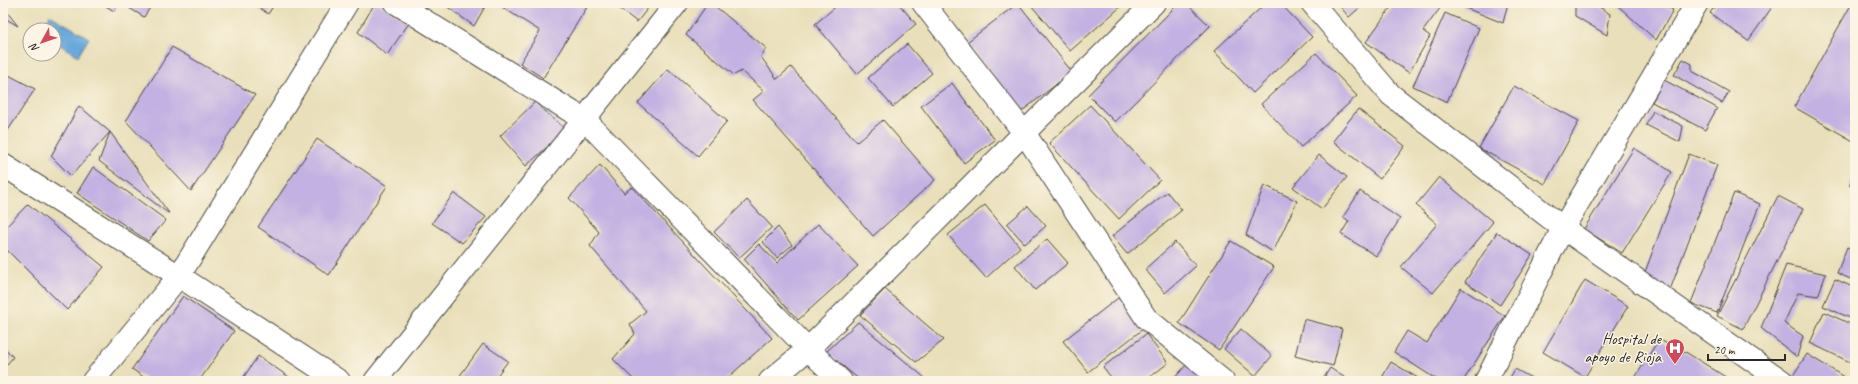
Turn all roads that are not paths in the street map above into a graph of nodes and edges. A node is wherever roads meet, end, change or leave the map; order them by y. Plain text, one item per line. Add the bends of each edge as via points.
1 (347, 3) edge
2 (396, 3) edge
3 (677, 3) edge
4 (924, 3) edge
5 (1154, 3) edge
6 (1312, 3) edge
7 (1697, 3) edge
8 (585, 120) junction
9 (1025, 134) junction
10 (3, 165) edge
11 (1563, 228) junction
12 (178, 276) junction
13 (808, 349) junction
14 (93, 381) edge
15 (339, 381) edge
16 (375, 381) edge
17 (770, 381) edge
18 (841, 381) edge
19 (1224, 381) edge
20 (1486, 381) edge
21 (1782, 381) edge

1 - 12 street
2 - 8 street
3 - 8 street
4 - 9 street
5 - 9 street
6 - 11 street via 1391,95
7 - 11 street
8 - 13 street
8 - 16 street
9 - 13 street
9 - 19 street via 1146,318
10 - 12 street
11 - 20 street
11 - 21 street
12 - 14 street
12 - 15 street
13 - 17 street
13 - 18 street

